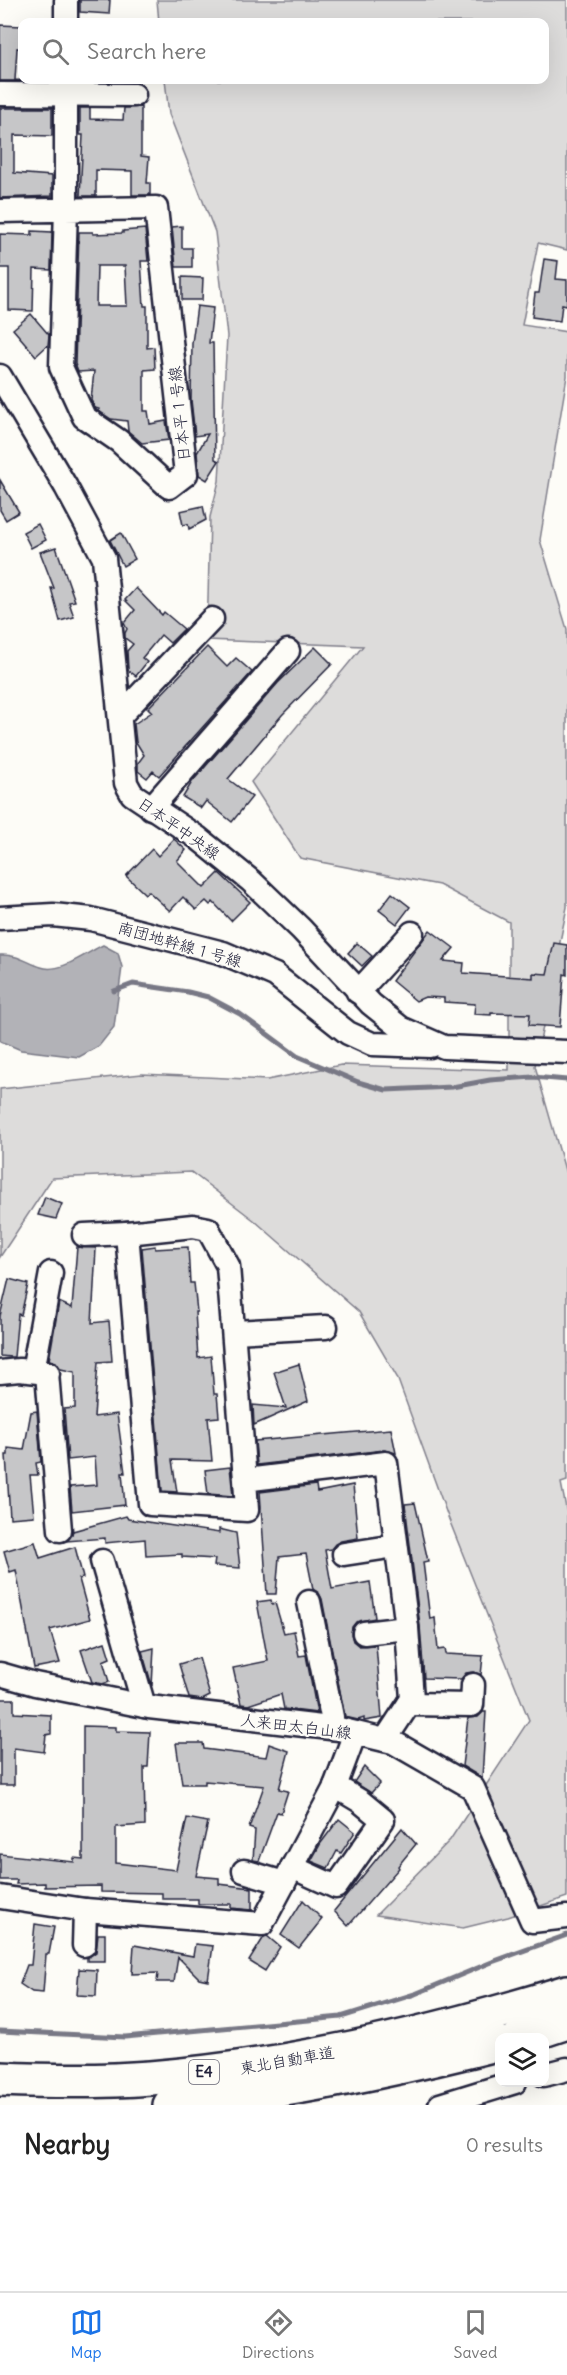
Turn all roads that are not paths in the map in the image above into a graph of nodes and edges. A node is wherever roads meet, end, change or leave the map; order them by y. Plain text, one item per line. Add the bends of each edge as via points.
1 (66, 0) edge
2 (66, 18) edge
3 (66, 87) edge
4 (0, 94) edge
5 (134, 95) dead end
6 (66, 209) junction
7 (0, 211) edge
8 (0, 376) edge
9 (212, 619) dead end
10 (288, 651) dead end
11 (120, 716) junction
12 (151, 807) junction
13 (0, 918) edge
14 (412, 933) dead end
15 (358, 992) junction
16 (444, 1047) junction
17 (567, 1052) edge
18 (127, 1233) junction
19 (84, 1234) dead end
20 (51, 1273) dead end
21 (326, 1327) dead end
22 (234, 1332) junction
23 (0, 1372) edge
24 (47, 1373) junction
25 (245, 1480) junction
26 (60, 1530) dead end
27 (396, 1546) junction
28 (344, 1554) dead end
29 (102, 1561) dead end
30 (309, 1602) dead end
31 (407, 1628) junction
32 (364, 1633) dead end
33 (0, 1674) edge
34 (473, 1685) dead end
35 (409, 1704) junction
36 (144, 1706) junction
37 (332, 1728) junction
38 (355, 1733) junction
39 (385, 1740) junction
40 (335, 1786) junction
41 (244, 1871) dead end
42 (288, 1875) junction
43 (0, 1897) edge
44 (85, 1910) junction
45 (567, 1917) edge
46 (84, 1945) dead end
47 (567, 1980) edge
48 (567, 1992) edge
49 (567, 2022) edge
50 (532, 2033) edge
51 (405, 2036) junction
52 (495, 2044) edge
53 (567, 2069) edge
54 (549, 2074) edge
55 (0, 2079) edge
56 (499, 2087) edge
57 (170, 2105) edge
58 (440, 2105) edge

1 - 2 street
3 - 4 street
3 - 5 street
3 - 6 street, 日本平１号線
6 - 6 street, 日本平１号線 via 61,367 84,417 119,441 169,487 186,474 156,208
6 - 7 street, 日本平１号線
8 - 11 street, 日本平中央線 via 104,558
9 - 11 street
10 - 12 street
11 - 12 street, 日本平中央線 via 126,783 132,794
12 - 15 street, 日本平中央線 via 198,838 250,881 301,929
13 - 16 street, 南団地幹線１号線 via 52,915 91,919 223,953 275,975 348,1033 372,1044
14 - 15 street
15 - 16 street, 日本平中央線 via 401,1028
16 - 17 street, 日本平中央線
18 - 19 street
18 - 22 street via 193,1226 208,1229 228,1266
18 - 25 street via 150,1504 247,1510
20 - 24 street
21 - 22 street
22 - 25 street
23 - 24 street
24 - 26 street
25 - 27 street via 386,1463
27 - 28 street
27 - 31 street
29 - 36 street
30 - 37 street
31 - 32 street
31 - 35 street via 412,1700
33 - 36 street, 人来田太白山線
34 - 35 street via 471,1705
35 - 39 street
36 - 37 street, 人来田太白山線
37 - 38 street, 人来田太白山線
38 - 39 street, 人来田太白山線
38 - 40 street
39 - 45 street, 人来田太白山線 via 473,1788 532,1921
40 - 42 street
40 - 42 street via 383,1821 336,1887
41 - 42 street
42 - 44 street via 262,1924
43 - 44 street
44 - 46 street
47 - 51 highway
48 - 51 highway, 東北自動車道 / E4
49 - 50 highway
51 - 55 highway, 東北自動車道 / E4 via 319,2056 148,2078
52 - 57 highway, 東北自動車道 / E4 via 326,2084
53 - 54 street
56 - 58 street

